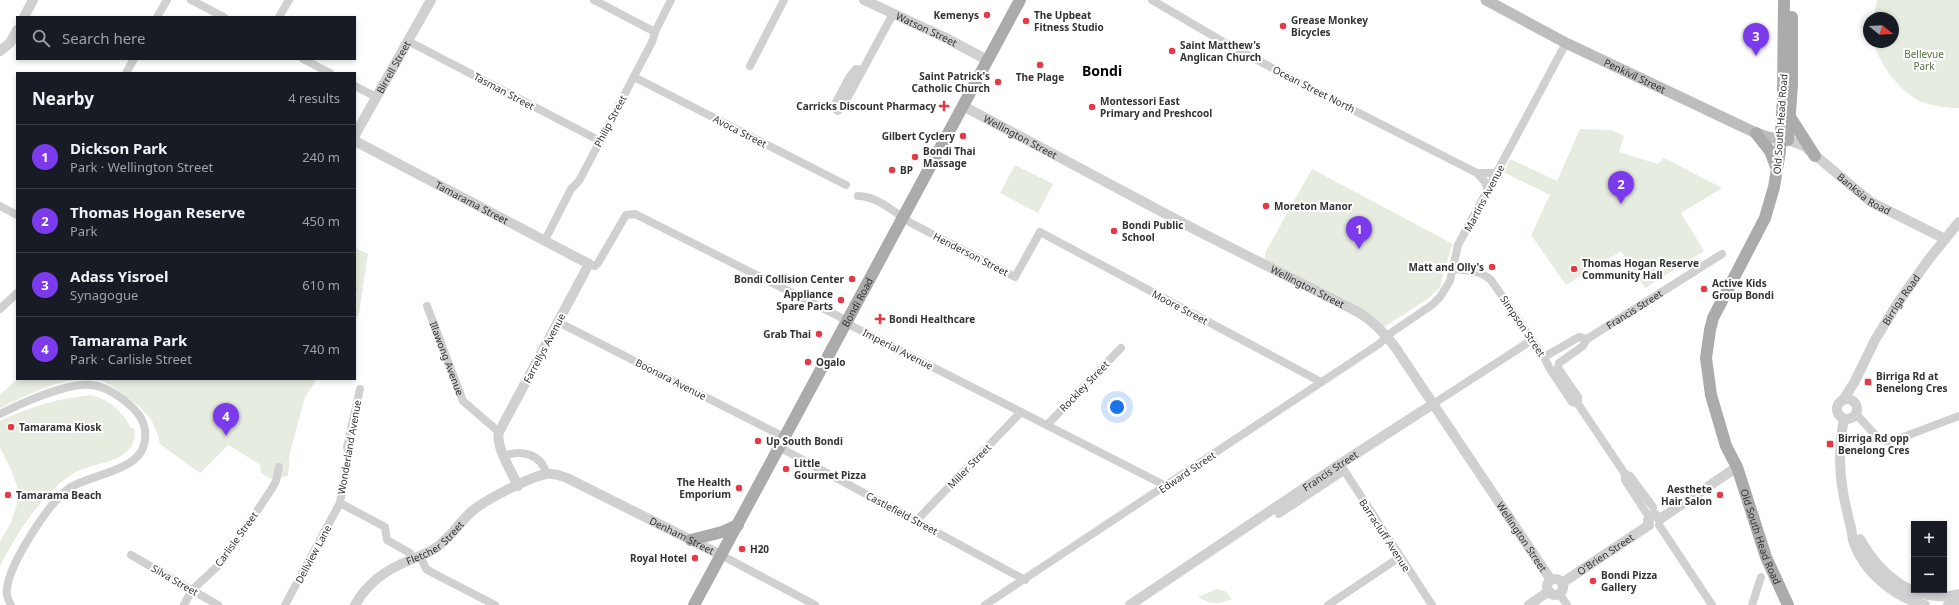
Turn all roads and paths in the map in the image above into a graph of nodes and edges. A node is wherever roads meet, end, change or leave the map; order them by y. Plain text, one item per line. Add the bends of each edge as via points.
1 (32, 0) edge
2 (167, 0) edge
3 (191, 0) edge
4 (289, 0) edge
5 (431, 0) edge
6 (594, 0) edge
7 (672, 0) edge
8 (784, 0) edge
9 (864, 0) edge
10 (1020, 0) edge
11 (1152, 0) edge
12 (1486, 0) edge
13 (1784, 0) edge
14 (1792, 0) edge
15 (893, 14) junction
16 (24, 16) edge
17 (158, 16) edge
18 (222, 16) edge
19 (280, 16) edge
20 (16, 32) edge
21 (655, 32) junction
22 (408, 41) junction
23 (1566, 43) junction
24 (0, 51) edge
25 (133, 60) edge
26 (305, 60) edge
27 (988, 60) junction
28 (750, 66) dead end
29 (861, 70) junction
30 (127, 72) edge
31 (328, 72) edge
32 (634, 77) junction
33 (356, 87) edge
34 (376, 97) junction
35 (963, 106) junction
36 (1790, 117) junction
37 (356, 133) edge
38 (1756, 133) junction
39 (1784, 140) junction
40 (600, 141) junction
41 (356, 142) edge
42 (1815, 156) junction
43 (1777, 170) junction
44 (1478, 173) junction
45 (1497, 173) junction
46 (846, 185) dead end
47 (1488, 190) junction
48 (858, 196) dead end
49 (0, 206) edge
50 (16, 214) edge
51 (903, 217) junction
52 (1959, 222) edge
53 (1040, 232) joint
54 (1945, 239) junction
55 (545, 240) junction
56 (1722, 254) dead end
57 (589, 264) junction
58 (1452, 269) junction
59 (16, 295) edge
60 (427, 306) dead end
61 (0, 309) edge
62 (846, 321) junction
63 (558, 322) junction
64 (1387, 336) junction
65 (1587, 339) junction
66 (1532, 340) junction
67 (1121, 348) dead end
68 (1544, 357) junction
69 (1558, 365) joint
70 (1321, 382) junction
71 (1854, 383) junction
72 (360, 389) dead end
73 (1843, 400) junction
74 (1854, 402) junction
75 (1434, 404) junction
76 (1578, 404) junction
77 (1021, 412) junction
78 (0, 414) edge
79 (1856, 414) junction
80 (1959, 416) edge
81 (1844, 419) junction
82 (1047, 425) junction
83 (499, 432) junction
84 (781, 442) junction
85 (504, 456) junction
86 (279, 467) dead end
87 (1342, 467) junction
88 (1737, 467) junction
89 (546, 474) junction
90 (1625, 474) junction
91 (518, 486) junction
92 (1166, 486) junction
93 (340, 503) junction
94 (1653, 507) dead end
95 (1279, 514) dead end
96 (917, 520) junction
97 (1654, 522) junction
98 (738, 525) junction
99 (1852, 529) junction
100 (691, 540) junction
101 (131, 555) dead end
102 (721, 555) junction
103 (417, 557) junction
104 (1400, 557) junction
105 (1761, 577) dead end
106 (1025, 580) junction
107 (1551, 580) junction
108 (1561, 588) junction
109 (192, 590) junction
110 (1549, 591) junction
111 (1959, 594) edge
112 (1959, 602) edge
113 (11, 605) edge
114 (184, 605) edge
115 (218, 605) edge
116 (286, 605) edge
117 (355, 605) edge
118 (495, 605) edge
119 (694, 605) edge
120 (815, 605) edge
121 (985, 605) edge
122 (1130, 605) edge
123 (1328, 605) edge
124 (1432, 605) edge
125 (1529, 605) edge
126 (1567, 605) edge
127 (1712, 605) edge
128 (1752, 605) edge
129 (1788, 605) edge
130 (1925, 605) edge
131 (1948, 605) edge

1 - 16 street
2 - 17 street
3 - 18 street
4 - 19 street
5 - 22 street, Birrell Street
6 - 21 street
7 - 21 street, Philip Street
8 - 28 street
9 - 15 street, Watson Street
10 - 27 main road, Bondi Road
11 - 44 street, Ocean Street North via 1302,84
12 - 23 main road, Penkivil Street
13 - 39 main road, Old South Head Road
14 - 36 main road, Old South Head Road
15 - 27 street, Watson Street
15 - 29 street
20 - 24 street via 10,43
21 - 32 street, Philip Street
22 - 34 street, Birrell Street
22 - 40 street, Tasman Street
23 - 38 main road, Penkivil Street
23 - 45 street, Martins Avenue
25 - 30 street
26 - 31 street
27 - 35 main road, Bondi Road
29 - 29 street via 843,106 836,110 834,106 850,76 856,69
32 - 40 street, Philip Street
32 - 46 street, Avoca Street
33 - 34 street
34 - 37 street, Birrell Street
35 - 51 main road, Bondi Road
35 - 64 street, Wellington Street via 1192,228 1358,312
36 - 39 main road, Old South Head Road
36 - 42 main road
38 - 39 main road, Penkivil Street
38 - 43 main road via 1770,152
39 - 42 street, Banksia Road via 1801,144
39 - 43 main road, Old South Head Road
39 - 88 main road, Old South Head Road via 1782,184 1776,211 1729,302 1716,335 1715,376 1734,444
40 - 55 street, Philip Street via 579,181 571,189
41 - 55 street, Tamarama Street
42 - 54 street, Banksia Road via 1871,202
43 - 88 main road, Old South Head Road via 1769,208 1718,307 1706,349 1706,368 1711,395 1726,446
44 - 45 street, Ocean Street North
44 - 47 street
45 - 47 street, Martins Avenue
47 - 58 street, Martins Avenue via 1458,245
48 - 51 street via 870,198
49 - 50 street
51 - 53 street, Henderson Street via 1015,277
51 - 62 main road, Bondi Road
52 - 54 street, Birriga Road
53 - 70 street, Moore Street
54 - 71 street, Birriga Road via 1897,304 1875,340
55 - 57 street, Tamarama Street
56 - 65 street, Francis Street
57 - 62 street, Imperial Avenue via 594,266 598,263 624,217 632,213
57 - 63 street, Farrellys Avenue
58 - 64 street, Martins Avenue via 1448,285 1437,301
58 - 66 street, Simpson Street via 1476,271 1491,280
59 - 61 street
60 - 83 street, Illawong Avenue via 463,401
62 - 77 street, Imperial Avenue
62 - 84 main road, Bondi Road
63 - 83 street, Farrellys Avenue
63 - 84 street, Boonara Avenue
64 - 70 street, Edward Street
64 - 75 street, Wellington Street
65 - 68 street, Francis Street via 1579,337
65 - 69 street, Francis Street via 1583,346
66 - 68 street, Simpson Street
66 - 75 street, Francis Street
67 - 82 street, Rockley Street
68 - 76 street, Simpson Street via 1572,402
69 - 76 street, Simpson Street via 1578,397
70 - 92 street, Edward Street
71 - 73 street, Birriga Road
71 - 74 street, Birriga Road
72 - 93 street, Wonderland Avenue via 347,448 349,457
73 - 74 street
73 - 81 street via 1839,403 1837,412
74 - 79 street via 1857,407
75 - 87 street, Francis Street via 1424,408
75 - 107 street, Wellington Street
76 - 90 street, Simpson Street
77 - 82 street, Imperial Avenue
77 - 96 street, Miller Street
78 - 113 street via 35,398 80,385 91,385 104,388 130,406 145,428 145,442 136,458 124,466 72,487 57,499 21,552 10,576 6,594
79 - 80 street via 1879,439 1890,442
79 - 81 street
81 - 99 street via 1840,456 1841,484 1846,514
82 - 92 street, Imperial Avenue
83 - 85 street via 498,440
84 - 96 street, Castlefield Street
84 - 98 main road, Bondi Road
85 - 89 street via 517,452 530,455 541,462
85 - 91 street
86 - 109 street, Carlisle Street via 271,490 237,542 220,564
87 - 95 street, Francis Street
87 - 104 street, Barracluff Avenue
87 - 122 street, Francis Street
88 - 97 street, O'Brien Street
88 - 129 main road, Old South Head Road via 1766,557
89 - 91 street
89 - 100 street, Denham Street via 567,478
90 - 94 street, Simpson Street via 1630,476
90 - 97 street, Simpson Street via 1625,480
91 - 103 street, Fletcher Street via 476,508 446,540
92 - 106 street, Edward Street
93 - 103 street, Wonderland Avenue via 385,527 387,540
93 - 116 street, Dellview Lane
96 - 106 street, Castlefield Street
97 - 108 street, O'Brien Street
97 - 127 street, Simpson Street
98 - 100 main road
98 - 102 main road, Bondi Road
99 - 111 street via 1868,554 1899,586 1923,596 1950,597
99 - 130 street via 1853,540 1864,560 1885,585 1899,596
100 - 102 street, Denham Street
101 - 109 street, Silva Street
102 - 119 main road, Bondi Road
102 - 120 street, Denham Street
103 - 117 street, Fletcher Street via 391,568 374,579 363,590
103 - 118 street via 426,569
104 - 123 street
104 - 124 street, Barracluff Avenue
105 - 128 street
106 - 121 street, Edward Street
107 - 108 street via 1559,580
107 - 110 street
108 - 110 street via 1554,594
108 - 126 street
109 - 114 street, Carlisle Street
109 - 115 street, Silva Street
110 - 125 street
112 - 131 street

